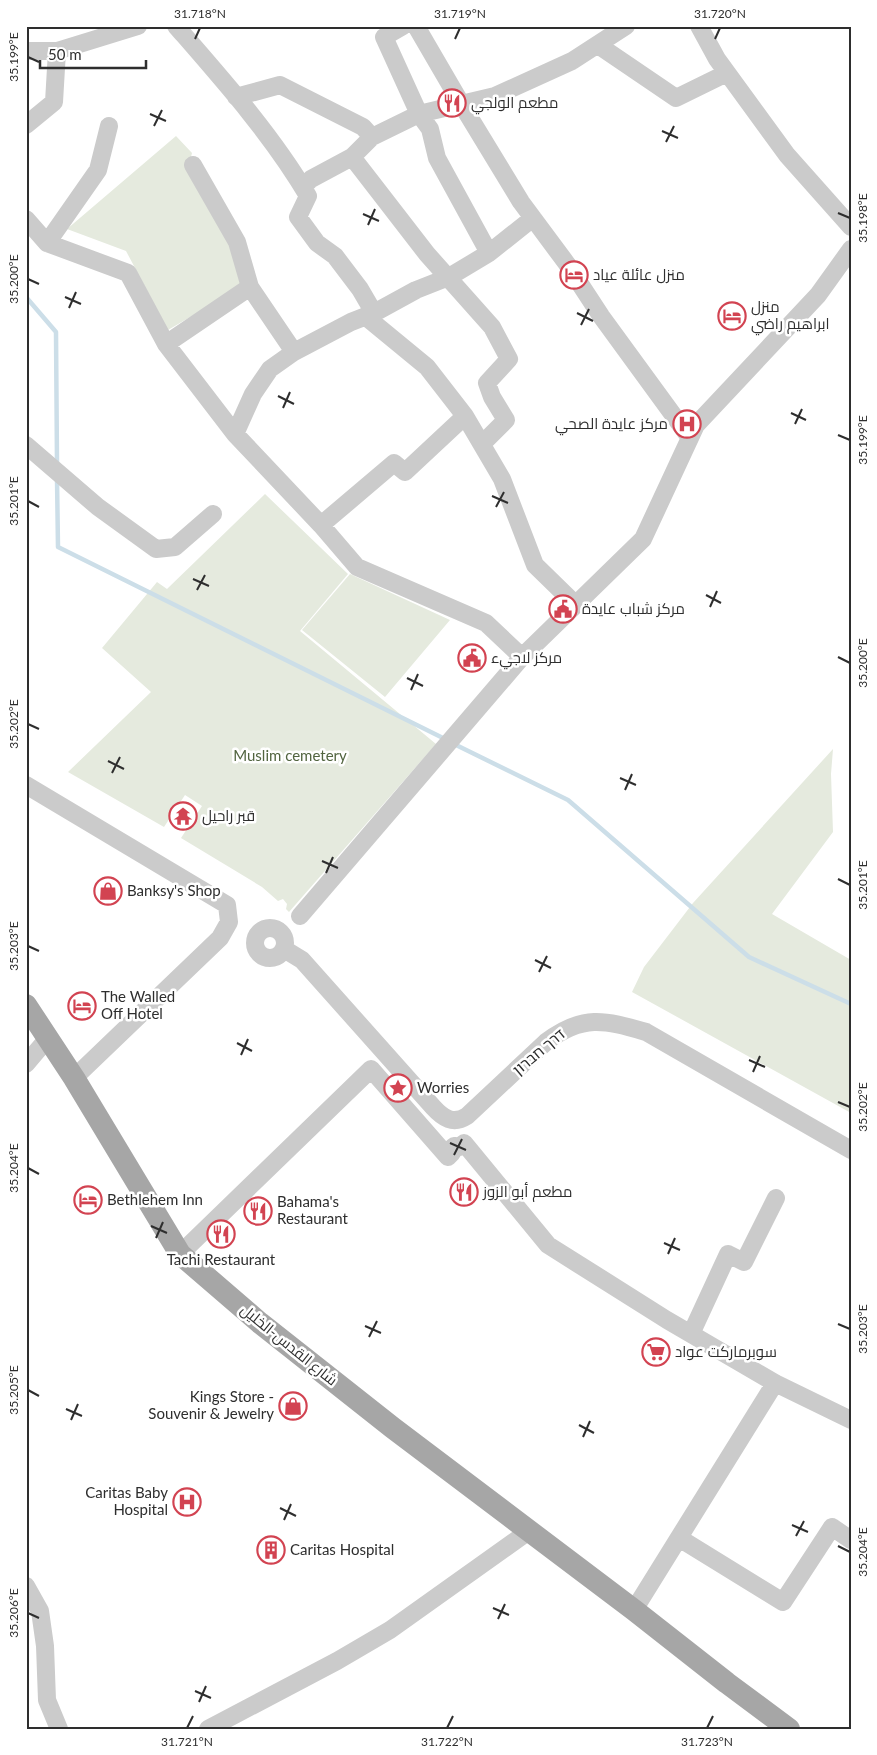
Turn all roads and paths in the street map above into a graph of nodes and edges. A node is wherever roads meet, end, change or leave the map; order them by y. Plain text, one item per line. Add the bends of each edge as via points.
1 (138, 26) edge
2 (176, 26) edge
3 (403, 26) edge
4 (416, 26) edge
5 (626, 26) edge
6 (699, 26) edge
7 (115, 30) edge
8 (381, 31) edge
9 (598, 44) junction
10 (26, 51) edge
11 (57, 51) junction
12 (727, 73) junction
13 (236, 97) junction
14 (462, 105) junction
15 (419, 114) junction
16 (26, 125) edge
17 (109, 126) dead end
18 (372, 137) junction
19 (352, 157) junction
20 (193, 165) dead end
21 (302, 186) junction
22 (533, 218) junction
23 (26, 219) edge
24 (851, 227) edge
25 (47, 243) junction
26 (851, 249) edge
27 (489, 254) junction
28 (448, 277) junction
29 (250, 287) junction
30 (370, 315) junction
31 (166, 344) junction
32 (294, 352) junction
33 (465, 416) junction
34 (235, 434) junction
35 (690, 438) junction
36 (482, 444) junction
37 (26, 445) edge
38 (213, 514) dead end
39 (321, 525) junction
40 (576, 605) junction
41 (522, 657) junction
42 (26, 785) edge
43 (300, 916) dead end
44 (284, 949) dead end
45 (26, 1005) edge
46 (48, 1038) junction
47 (26, 1064) edge
48 (74, 1078) junction
49 (851, 1150) edge
50 (776, 1198) dead end
51 (180, 1254) junction
52 (691, 1334) junction
53 (775, 1383) junction
54 (851, 1420) edge
55 (529, 1531) junction
56 (679, 1538) junction
57 (851, 1540) edge
58 (26, 1586) edge
59 (634, 1610) junction
60 (59, 1729) edge
61 (208, 1729) edge
62 (789, 1729) edge

1 - 7 street
2 - 13 street
3 - 8 street
4 - 14 street
5 - 9 street
6 - 12 street
7 - 11 street
8 - 15 street
9 - 12 street via 676,98
9 - 14 street via 572,62 495,96
10 - 11 street
11 - 16 street via 54,102
12 - 24 street via 787,155
13 - 18 street via 280,85 362,126
13 - 21 street via 274,144
14 - 15 street
14 - 22 street
15 - 18 street
15 - 27 street via 430,129 437,158
17 - 25 street via 98,170
18 - 19 street
19 - 21 street
19 - 28 street via 426,254
20 - 29 street via 238,242
21 - 30 street via 308,196 298,217 317,243 335,256 360,289
22 - 27 street
22 - 35 street
23 - 25 street
25 - 31 street via 128,273
26 - 35 street via 818,295 696,425
27 - 28 street
28 - 30 street
28 - 36 street via 492,326 509,359 487,383 506,420
29 - 31 street
29 - 32 street
30 - 32 street
30 - 33 street via 427,367
31 - 34 street
32 - 34 street via 270,369 253,394
33 - 36 street
33 - 39 street via 405,472 394,463
34 - 39 street
35 - 40 street via 643,539
36 - 40 street via 502,479 535,565
37 - 38 street via 98,507 156,549 175,547
39 - 41 street via 357,566 486,623
40 - 41 street
41 - 43 street
42 - 48 street via 228,905 229,922 220,938
44 - 49 street, דרך חברון via 302,960 433,1107 450,1120 461,1120 467,1116 558,1033 572,1025 597,1022 646,1032
45 - 46 main road, شارع القدس-الخليل
46 - 47 street
46 - 48 main road, شارع القدس-الخليل
48 - 51 main road, شارع القدس-الخليل
50 - 52 street via 744,1262 728,1254
51 - 52 street via 371,1069 448,1156 454,1146 460,1147 464,1143 548,1245
51 - 55 main road, شارع القدس-الخليل via 393,1428
52 - 53 street
53 - 54 street
53 - 56 street
55 - 59 main road, شارع القدس-الخليل
55 - 61 street via 390,1630
56 - 57 street via 783,1602 832,1527
56 - 59 street
58 - 60 street via 40,1611 47,1700
59 - 62 main road, شارع القدس-الخليل

